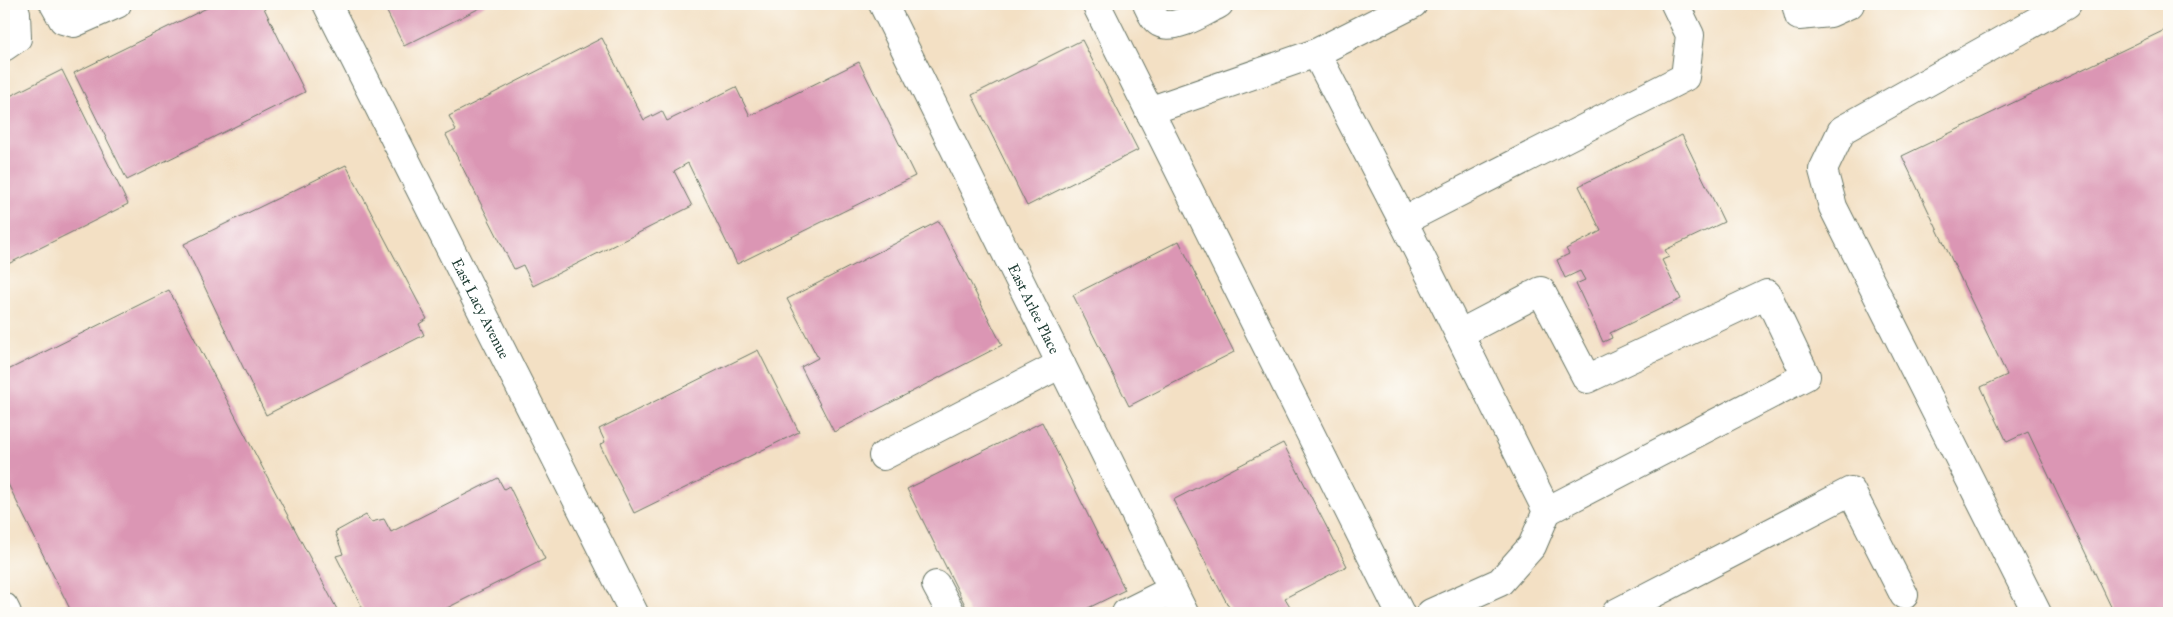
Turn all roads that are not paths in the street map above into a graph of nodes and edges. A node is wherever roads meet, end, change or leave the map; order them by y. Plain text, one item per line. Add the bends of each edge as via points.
1 (12, 4) edge
2 (54, 4) edge
3 (117, 4) edge
4 (327, 4) edge
5 (883, 4) edge
6 (1096, 4) edge
7 (1147, 4) edge
8 (1219, 4) edge
9 (1413, 4) edge
10 (1675, 4) edge
11 (1796, 4) edge
12 (1850, 4) edge
13 (2067, 4) edge
14 (4, 47) edge
15 (1316, 53) junction
16 (1149, 111) junction
17 (1402, 221) junction
18 (1459, 334) junction
19 (1061, 364) junction
20 (883, 456) dead end
21 (1547, 511) junction
22 (936, 585) dead end
23 (1904, 595) dead end
24 (1178, 601) edge
25 (4, 607) edge
26 (7, 613) edge
27 (634, 613) edge
28 (951, 613) edge
29 (1126, 613) edge
30 (1400, 613) edge
31 (1431, 613) edge
32 (1616, 613) edge
33 (2037, 613) edge

1 - 14 street via 16,13 17,38
2 - 3 street via 63,20 74,23
4 - 27 street, East Lacy Avenue
5 - 19 street, East Arlee Place
6 - 16 street
7 - 8 street via 1161,23 1174,26
9 - 15 street
10 - 17 street via 1690,35 1685,77
11 - 12 street via 1799,16 1830,12
13 - 33 street via 1842,130 1823,170 1833,207
15 - 16 street
15 - 17 street
16 - 30 street
17 - 18 street
18 - 21 street
18 - 21 street via 1542,291 1587,379 1767,294 1806,376
19 - 20 street
19 - 24 street, East Arlee Place
21 - 31 street via 1532,546 1500,582
22 - 28 street
23 - 32 street via 1851,491
24 - 29 street
25 - 26 street

